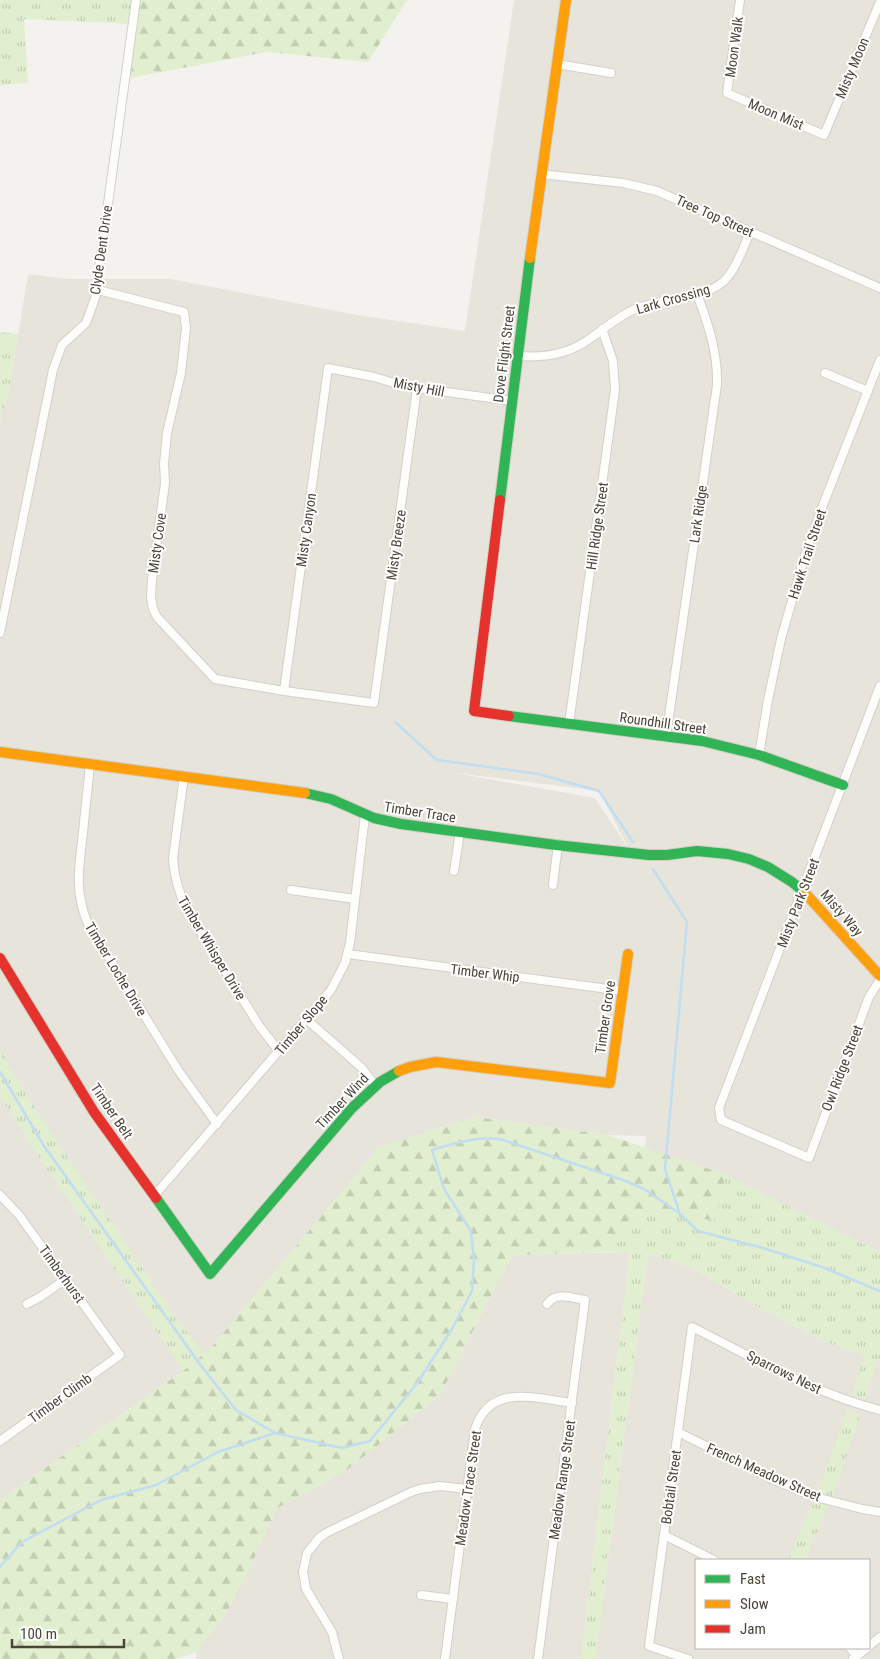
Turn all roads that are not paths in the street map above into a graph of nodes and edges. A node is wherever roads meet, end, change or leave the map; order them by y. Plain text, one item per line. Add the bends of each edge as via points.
1 (136, 0) edge
2 (566, 0) edge
3 (740, 0) edge
4 (873, 0) edge
5 (880, 2) edge
6 (557, 64) junction
7 (611, 73) dead end
8 (727, 93) joint
9 (824, 135) joint
10 (541, 174) junction
11 (750, 232) junction
12 (880, 288) edge
13 (98, 290) junction
14 (697, 294) junction
15 (602, 329) junction
16 (518, 356) junction
17 (880, 360) edge
18 (328, 368) joint
19 (824, 373) dead end
20 (417, 388) junction
21 (868, 390) junction
22 (512, 401) junction
23 (0, 633) edge
24 (880, 686) edge
25 (284, 691) junction
26 (374, 703) joint
27 (474, 711) joint
28 (569, 724) junction
29 (666, 737) junction
30 (0, 752) edge
31 (759, 755) junction
32 (90, 764) junction
33 (184, 776) junction
34 (843, 785) junction
35 (366, 815) junction
36 (460, 832) junction
37 (558, 844) junction
38 (454, 871) dead end
39 (553, 885) dead end
40 (803, 889) junction
41 (290, 890) dead end
42 (355, 899) junction
43 (348, 954) junction
44 (628, 954) dead end
45 (0, 958) edge
46 (880, 976) edge
47 (880, 980) edge
48 (623, 991) junction
49 (306, 1019) junction
50 (279, 1051) junction
51 (610, 1083) joint
52 (374, 1085) junction
53 (217, 1124) junction
54 (809, 1158) joint
55 (0, 1195) edge
56 (154, 1196) junction
57 (210, 1274) joint
58 (66, 1279) junction
59 (27, 1304) dead end
60 (547, 1304) dead end
61 (692, 1327) joint
62 (120, 1355) joint
63 (572, 1403) junction
64 (880, 1410) edge
65 (678, 1432) junction
66 (0, 1441) edge
67 (466, 1489) junction
68 (880, 1512) edge
69 (664, 1536) junction
70 (712, 1559) edge
71 (421, 1595) dead end
72 (453, 1599) junction
73 (880, 1637) edge
74 (870, 1645) edge
75 (866, 1649) edge
76 (855, 1658) edge
77 (339, 1659) edge
78 (444, 1659) edge
79 (538, 1659) edge
80 (688, 1659) edge

1 - 13 street, Clyde Dent Drive
2 - 6 street, Dove Flight Street
3 - 8 street, Moon Walk
4 - 5 street
5 - 9 street, Misty Moon
6 - 7 street
6 - 10 street, Dove Flight Street
8 - 9 street, Moon Mist
10 - 11 street, Tree Top Street via 623,183 657,191
10 - 16 street, Dove Flight Street
11 - 12 street, Tree Top Street
11 - 14 street, Lark Crossing via 736,264 724,281
13 - 23 street, Clyde Dent Drive via 86,323 62,345 53,370
13 - 25 street, Misty Cove via 184,312 186,328 181,373 167,433 165,483 152,580 151,597 157,618 215,679
14 - 15 street, Lark Crossing via 636,309
14 - 29 street, Lark Ridge via 714,345 717,385
15 - 16 street, Lark Crossing via 584,343 564,352 542,357
15 - 28 street, Hill Ridge Street via 613,361 615,390
16 - 22 street, Dove Flight Street
17 - 21 street, Hawk Trail Street
18 - 20 street, Misty Hill
18 - 25 street, Misty Canyon
19 - 21 street
20 - 22 street, Misty Hill
20 - 26 street, Misty Breeze
21 - 31 street, Hawk Trail Street via 805,555 781,639
22 - 27 street, Dove Flight Street
24 - 34 street, Misty Park Street
25 - 26 street, Misty Cove
27 - 28 street, Roundhill Street
28 - 29 street, Roundhill Street
29 - 31 street, Roundhill Street via 702,741
30 - 32 street, Timber Trace
31 - 34 street, Roundhill Street
32 - 33 street, Timber Trace
32 - 53 street, Timber Loche Drive via 78,874 84,914 178,1070
33 - 35 street, Timber Trace via 317,795
33 - 50 street, Timber Whisper Drive via 173,858 178,891 249,1010
34 - 40 street, Misty Park Street
35 - 36 street, Timber Trace via 401,824
35 - 42 street, Timber Slope
36 - 37 street, Timber Trace
36 - 38 street
37 - 39 street
37 - 40 street, Timber Trace via 652,855 717,852 747,859 777,872
40 - 46 street, Misty Way
40 - 54 street, Misty Park Street via 719,1108 721,1120
41 - 42 street
42 - 43 street, Timber Slope
43 - 48 street, Timber Whip
43 - 49 street, Timber Slope via 336,981
44 - 48 street, Timber Grove
45 - 56 street, Timber Belt via 94,1112
47 - 54 street, Owl Ridge Street via 869,997
48 - 51 street, Timber Grove
49 - 50 street, Timber Slope
49 - 52 street via 361,1067
50 - 53 street, Timber Slope
51 - 52 street, Timber Wind via 436,1062 404,1068
52 - 57 street, Timber Wind
53 - 56 street, Timber Slope
55 - 58 street, Timberhurst via 19,1215
56 - 57 street, Timber Belt
58 - 59 street
58 - 62 street, Timberhurst
60 - 63 street, Meadow Range Street via 557,1295 585,1300
61 - 64 street, Sparrows Nest via 840,1399
61 - 65 street, Bobtail Street
62 - 66 street, Timber Climb
63 - 67 street, Meadow Trace Street via 520,1396 494,1403 485,1411 475,1429
63 - 79 street, Meadow Range Street
65 - 68 street, French Meadow Street via 812,1496
65 - 69 street, Bobtail Street
67 - 72 street, Meadow Trace Street
67 - 77 street via 440,1486 411,1492 326,1533 312,1545 304,1562 304,1582 332,1632
69 - 70 street
69 - 80 street, Bobtail Street via 648,1646
71 - 72 street
72 - 78 street, Meadow Trace Street
73 - 74 street
75 - 76 street

